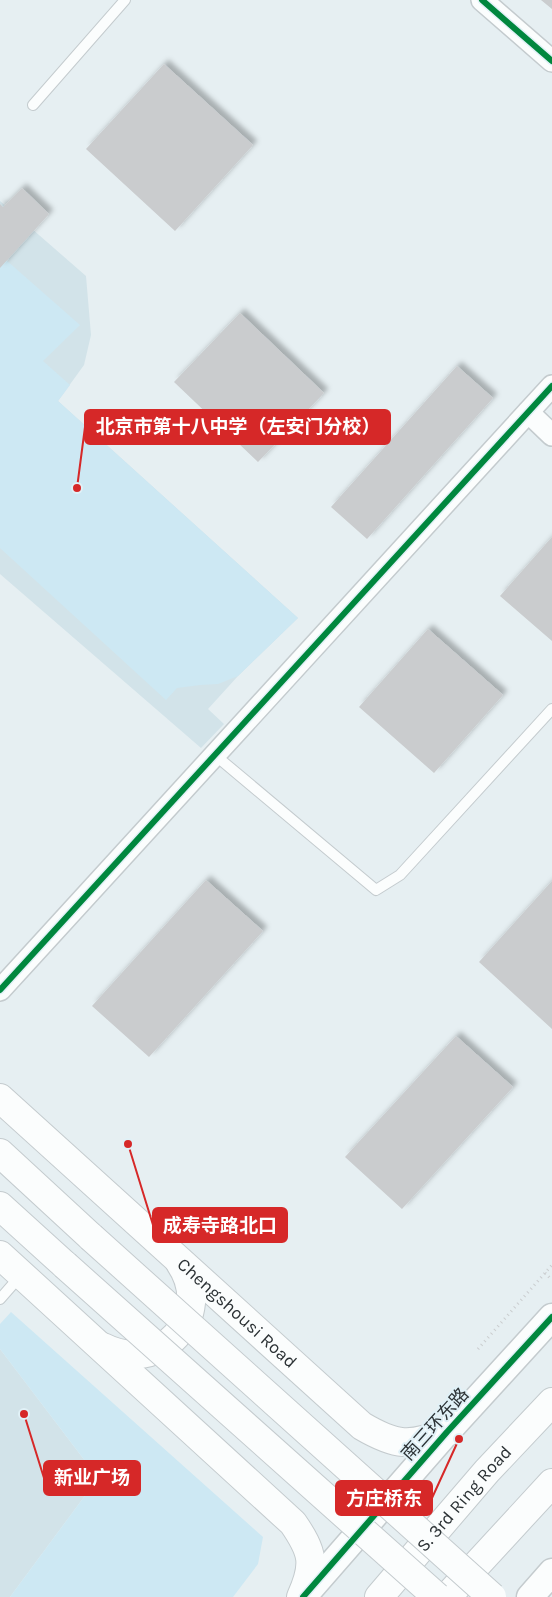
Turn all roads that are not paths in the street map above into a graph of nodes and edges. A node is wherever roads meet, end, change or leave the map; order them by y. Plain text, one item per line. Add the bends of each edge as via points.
1 (125, 0) edge
2 (482, 0) edge
3 (552, 61) edge
4 (33, 105) dead end
5 (552, 386) edge
6 (528, 412) junction
7 (552, 435) edge
8 (552, 709) edge
9 (215, 755) junction
10 (0, 990) edge
11 (0, 1098) edge
12 (0, 1154) edge
13 (0, 1206) edge
14 (0, 1255) edge
15 (177, 1258) junction
16 (22, 1274) junction
17 (0, 1299) edge
18 (552, 1317) edge
19 (100, 1345) junction
20 (552, 1402) edge
21 (447, 1432) junction
22 (552, 1483) edge
23 (552, 1572) edge
24 (302, 1597) edge
25 (379, 1597) edge
26 (437, 1597) edge
27 (447, 1597) edge
28 (492, 1597) edge
29 (530, 1597) edge

1 - 4 lane
2 - 3 street
5 - 6 street
6 - 7 street
6 - 9 street
8 - 9 lane via 400,875 376,890
9 - 10 street
11 - 15 main road, Chengshousi Road
12 - 28 main road, bridge
13 - 26 main road, bridge
14 - 16 main road
15 - 19 main road via 190,1283 191,1297 187,1318 176,1336 154,1352 140,1355 112,1352
15 - 21 main road, Chengshousi Road via 362,1426 394,1442 427,1440
16 - 17 lane
16 - 19 main road
18 - 21 street, 南三环东路
19 - 24 main road via 293,1523 311,1556 311,1573
20 - 25 main road, S. 3rd Ring Road via 487,1471
21 - 24 street, 南三环东路
22 - 27 main road
23 - 29 street

